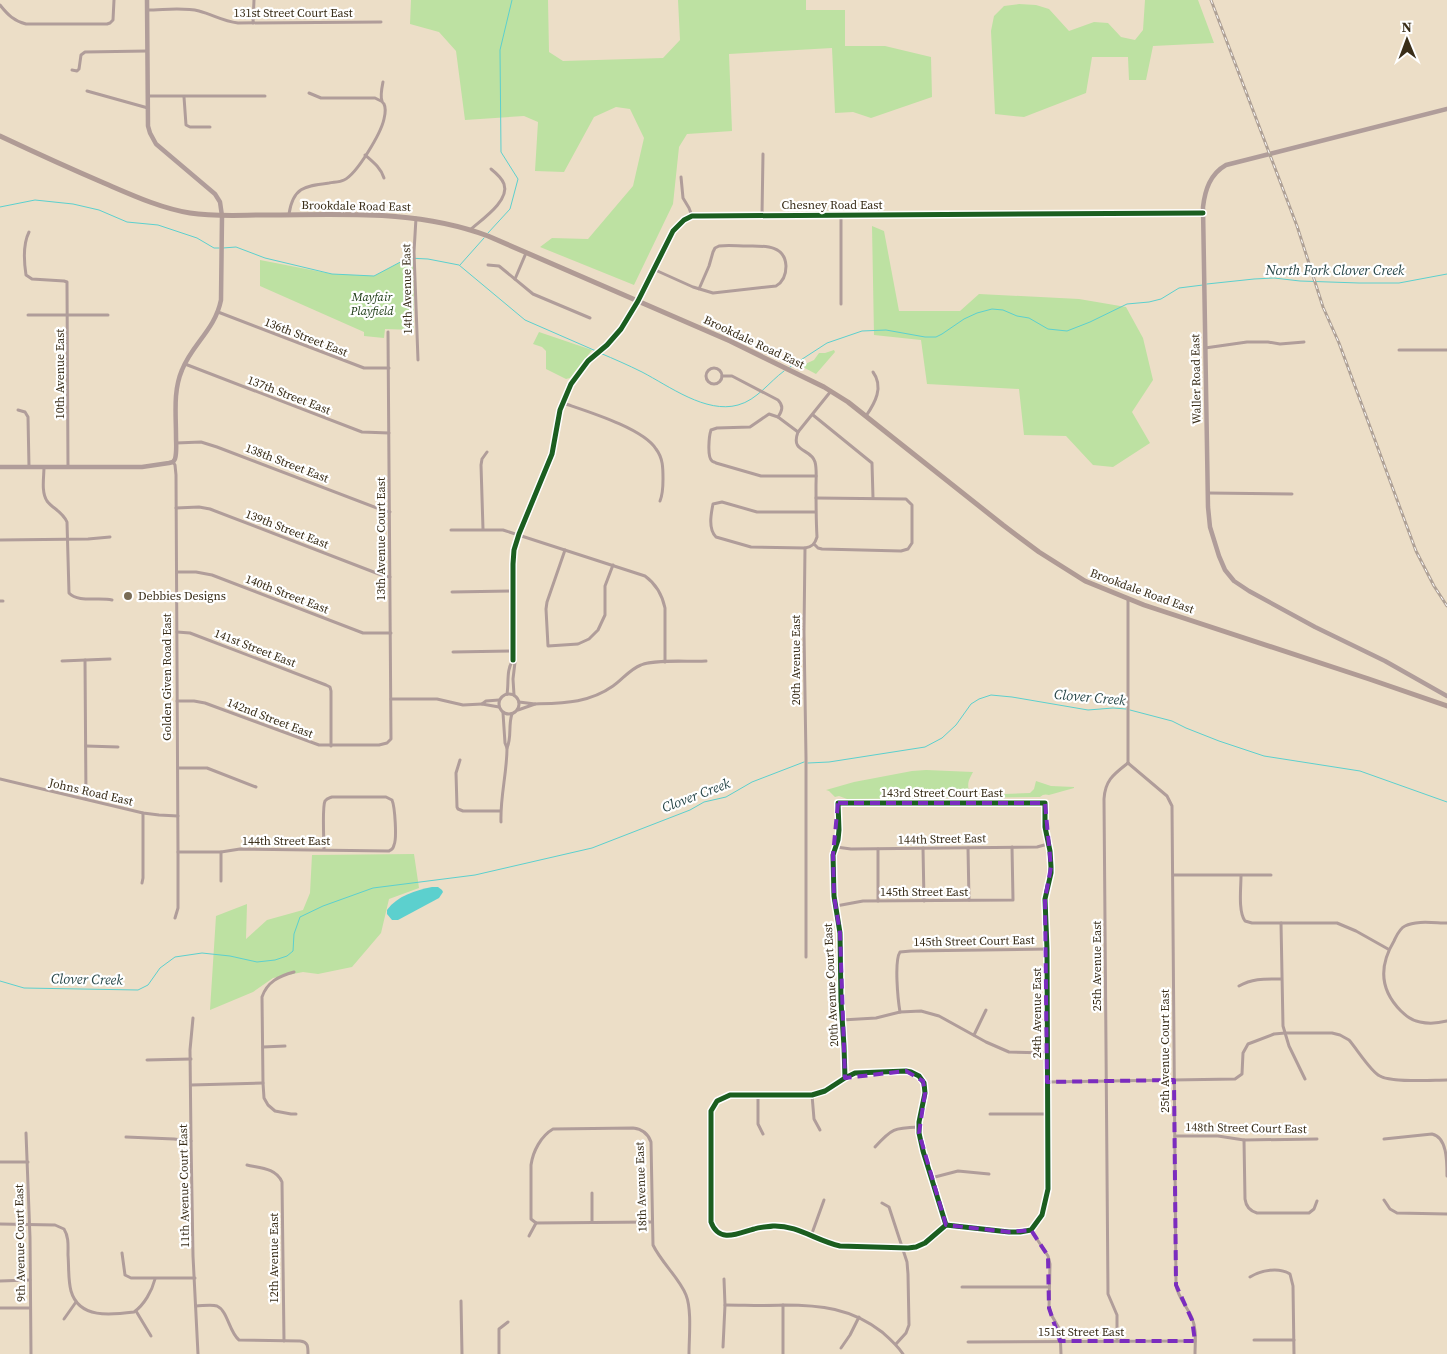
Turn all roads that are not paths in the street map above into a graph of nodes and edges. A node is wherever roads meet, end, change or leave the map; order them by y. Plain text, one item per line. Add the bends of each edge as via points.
1 (114, 0) edge
2 (147, 0) edge
3 (254, 0) edge
4 (0, 5) edge
5 (147, 10) junction
6 (253, 22) junction
7 (381, 22) dead end
8 (147, 51) junction
9 (72, 70) dead end
10 (382, 82) dead end
11 (87, 91) dead end
12 (309, 93) dead end
13 (148, 96) junction
14 (265, 96) dead end
15 (184, 97) junction
16 (381, 101) junction
17 (148, 108) junction
18 (1447, 109) edge
19 (210, 127) dead end
20 (0, 136) edge
21 (365, 154) junction
22 (763, 154) dead end
23 (491, 169) dead end
24 (681, 177) dead end
25 (384, 178) dead end
26 (1203, 213) junction
27 (289, 215) junction
28 (762, 215) junction
29 (841, 215) junction
30 (222, 216) junction
31 (692, 216) junction
32 (416, 218) junction
33 (470, 230) junction
34 (29, 232) dead end
35 (526, 253) junction
36 (488, 265) dead end
37 (653, 269) junction
38 (515, 279) junction
39 (700, 289) junction
40 (638, 300) junction
41 (841, 304) dead end
42 (218, 312) junction
43 (28, 315) dead end
44 (68, 315) junction
45 (108, 315) dead end
46 (590, 318) dead end
47 (388, 332) dead end
48 (1304, 342) dead end
49 (1205, 348) junction
50 (1399, 350) dead end
51 (1447, 350) edge
52 (418, 360) dead end
53 (185, 364) junction
54 (389, 368) junction
55 (873, 372) dead end
56 (722, 376) junction
57 (831, 391) junction
58 (563, 403) junction
59 (18, 410) dead end
60 (812, 415) junction
61 (865, 416) junction
62 (778, 417) junction
63 (798, 432) junction
64 (389, 433) junction
65 (176, 443) junction
66 (487, 452) dead end
67 (173, 462) junction
68 (0, 467) edge
69 (29, 467) junction
70 (44, 467) junction
71 (68, 467) junction
72 (816, 476) junction
73 (1207, 494) junction
74 (1292, 494) dead end
75 (816, 498) junction
76 (873, 498) junction
77 (660, 502) dead end
78 (176, 508) junction
79 (390, 512) junction
80 (816, 512) junction
81 (451, 530) dead end
82 (483, 530) junction
83 (518, 534) junction
84 (110, 537) dead end
85 (0, 540) edge
86 (68, 540) junction
87 (814, 544) junction
88 (805, 548) junction
89 (565, 550) junction
90 (613, 566) junction
91 (177, 572) junction
92 (390, 577) junction
93 (514, 591) junction
94 (452, 592) dead end
95 (1128, 599) junction
96 (112, 600) dead end
97 (177, 632) junction
98 (390, 633) junction
99 (514, 651) junction
100 (453, 652) dead end
101 (110, 659) dead end
102 (85, 660) junction
103 (513, 660) junction
104 (62, 661) dead end
105 (665, 662) junction
106 (706, 662) dead end
107 (507, 694) junction
108 (514, 696) junction
109 (1447, 696) edge
110 (391, 699) junction
111 (499, 700) junction
112 (177, 702) junction
113 (519, 702) junction
114 (482, 704) junction
115 (535, 704) junction
116 (1447, 706) edge
117 (499, 707) junction
118 (518, 710) junction
119 (503, 713) junction
120 (512, 714) junction
121 (387, 743) joint
122 (86, 746) junction
123 (332, 746) junction
124 (118, 747) dead end
125 (507, 748) junction
126 (460, 760) dead end
127 (1128, 762) junction
128 (178, 768) junction
129 (0, 779) edge
130 (256, 787) dead end
131 (86, 799) junction
132 (838, 803) joint
133 (1045, 803) joint
134 (500, 811) junction
135 (143, 813) junction
136 (178, 816) junction
137 (501, 822) dead end
138 (1048, 844) junction
139 (836, 847) junction
140 (1012, 847) junction
141 (923, 848) junction
142 (968, 848) junction
143 (878, 849) junction
144 (324, 850) junction
145 (178, 852) junction
146 (221, 852) junction
147 (1174, 875) junction
148 (1271, 875) dead end
149 (1241, 876) junction
150 (221, 881) dead end
151 (142, 883) dead end
152 (968, 900) junction
153 (878, 901) junction
154 (924, 901) junction
155 (836, 906) junction
156 (175, 918) dead end
157 (1281, 923) junction
158 (1447, 923) edge
159 (1047, 949) junction
160 (1388, 949) junction
161 (806, 957) dead end
162 (294, 972) dead end
163 (1281, 979) junction
164 (1240, 986) dead end
165 (986, 1010) dead end
166 (900, 1012) junction
167 (193, 1018) dead end
168 (842, 1020) junction
169 (1447, 1022) edge
170 (1285, 1033) junction
171 (974, 1035) junction
172 (286, 1046) dead end
173 (263, 1047) junction
174 (1048, 1053) junction
175 (191, 1059) junction
176 (147, 1060) dead end
177 (845, 1078) junction
178 (1305, 1079) dead end
179 (1174, 1080) junction
180 (1447, 1080) edge
181 (1106, 1081) junction
182 (1047, 1082) junction
183 (263, 1083) junction
184 (191, 1085) junction
185 (758, 1095) junction
186 (812, 1095) junction
187 (296, 1114) dead end
188 (990, 1114) dead end
189 (1047, 1114) junction
190 (919, 1127) junction
191 (820, 1130) dead end
192 (26, 1132) dead end
193 (763, 1134) dead end
194 (1175, 1136) junction
195 (126, 1137) dead end
196 (1317, 1139) dead end
197 (1384, 1139) dead end
198 (1244, 1140) junction
199 (191, 1141) junction
200 (875, 1147) dead end
201 (0, 1162) edge
202 (28, 1162) junction
203 (247, 1165) dead end
204 (988, 1174) dead end
205 (1447, 1176) edge
206 (931, 1178) junction
207 (592, 1193) dead end
208 (824, 1200) dead end
209 (1384, 1200) dead end
210 (1317, 1201) dead end
211 (882, 1203) dead end
212 (1447, 1214) edge
213 (536, 1222) junction
214 (592, 1222) junction
215 (651, 1222) junction
216 (0, 1224) edge
217 (29, 1224) junction
218 (946, 1225) junction
219 (1031, 1230) junction
220 (529, 1236) dead end
221 (811, 1236) junction
222 (902, 1248) junction
223 (122, 1253) dead end
224 (1250, 1277) dead end
225 (195, 1278) junction
226 (155, 1279) junction
227 (30, 1280) junction
228 (724, 1280) dead end
229 (0, 1281) edge
230 (962, 1287) dead end
231 (1050, 1287) junction
232 (461, 1301) dead end
233 (76, 1302) junction
234 (725, 1305) junction
235 (196, 1306) junction
236 (783, 1306) junction
237 (0, 1308) edge
238 (30, 1308) junction
239 (136, 1311) junction
240 (859, 1318) junction
241 (64, 1319) dead end
242 (508, 1322) dead end
243 (151, 1336) dead end
244 (1254, 1340) dead end
245 (1294, 1340) junction
246 (284, 1341) junction
247 (1060, 1341) junction
248 (1117, 1341) junction
249 (1195, 1341) junction
250 (968, 1342) dead end
251 (896, 1344) junction
252 (723, 1348) dead end
253 (841, 1348) dead end
254 (31, 1354) edge
255 (198, 1354) edge
256 (308, 1354) edge
257 (462, 1354) edge
258 (499, 1354) edge
259 (689, 1354) edge
260 (783, 1354) edge
261 (903, 1354) edge
262 (1060, 1354) edge
263 (1195, 1354) edge
264 (1294, 1354) edge

1 - 4 street via 114,18 110,23 26,24 9,16
2 - 5 street, Golden Given Road East
3 - 6 street
5 - 6 street, 131st Street Court East via 199,11 226,21
5 - 8 street, Golden Given Road East
6 - 7 street, 131st Street Court East
8 - 9 street via 85,52 79,69
8 - 13 street, Golden Given Road East
10 - 16 street
11 - 17 street
12 - 16 street via 321,98 375,98
13 - 15 street
13 - 17 street, Golden Given Road East
14 - 15 street
15 - 19 street via 186,125
16 - 21 street via 385,107 382,128
17 - 30 street, Golden Given Road East via 149,129 156,144 216,194
18 - 26 street, Waller Road East via 1226,165 1207,185
20 - 30 main road, Brookdale Road East via 142,199 190,212
21 - 25 street
21 - 27 street via 346,179 300,190 292,200
22 - 28 street
23 - 33 street via 504,182 503,197 494,210
24 - 31 street via 683,198
26 - 29 street, Chesney Road East
26 - 49 street, Waller Road East
27 - 30 main road, Brookdale Road East
27 - 32 main road, Brookdale Road East
28 - 29 street, Chesney Road East
28 - 31 street, Chesney Road East
29 - 41 street
30 - 42 street, Golden Given Road East via 222,295
31 - 37 street via 673,231
32 - 33 main road, Brookdale Road East
32 - 52 street, 14th Avenue East
33 - 35 main road, Brookdale Road East
34 - 44 street, 10th Avenue East via 26,275 66,282
35 - 38 street
35 - 40 main road, Brookdale Road East
36 - 38 street via 499,266
37 - 39 street
37 - 40 street
38 - 46 street via 533,294
39 - 39 street via 716,248 770,247 780,252 786,264 785,275 776,286 717,293
40 - 57 main road, Brookdale Road East
40 - 58 street via 621,329 577,374
42 - 53 street, Golden Given Road East via 209,331
42 - 54 street, 136th Street East via 364,368
43 - 44 street
44 - 45 street
44 - 71 street, 10th Avenue East
47 - 54 street, 13th Avenue Court East
48 - 49 street via 1247,342
49 - 73 street, Waller Road East
50 - 51 street
53 - 64 street, 137th Street East via 362,432
53 - 65 street, Golden Given Road East via 176,393
54 - 64 street, 13th Avenue Court East
55 - 61 street via 878,380 878,391
56 - 56 street via 715,369 706,376 714,384
56 - 62 street via 732,376 778,400 782,408
57 - 60 street
57 - 61 main road, Brookdale Road East
58 - 77 street via 616,422 651,442 662,462
58 - 83 street via 552,454
59 - 69 street via 28,417
60 - 63 street
60 - 76 street via 872,463
61 - 95 main road, Brookdale Road East via 1039,552 1085,581
62 - 63 street
62 - 72 street via 769,414 750,427 711,430 712,461 761,476
63 - 72 street via 796,443 815,460
64 - 79 street, 13th Avenue Court East
65 - 67 street, Golden Given Road East
65 - 79 street, 138th Street East via 201,442 217,447
66 - 82 street via 481,465
67 - 71 street via 148,467
67 - 78 street, Golden Given Road East via 176,465
68 - 69 street
69 - 70 street
70 - 71 street
70 - 86 street via 46,499 65,518
72 - 75 street
73 - 74 street
73 - 109 street, Waller Road East via 1213,537 1222,565 1234,581 1308,624
75 - 76 street
75 - 80 street
76 - 87 street via 904,498 912,505 912,543 908,549 822,550
78 - 91 street, Golden Given Road East
78 - 92 street, 139th Street East via 210,509
79 - 92 street, 13th Avenue Court East
80 - 87 street
80 - 88 street via 758,512 722,502 713,504 712,529 716,537 751,546
81 - 82 street
82 - 83 street
83 - 89 street
83 - 93 street via 513,558
84 - 86 street
85 - 86 street
86 - 96 street via 68,590 73,597
87 - 88 street
88 - 161 street, 20th Avenue East
89 - 90 street
89 - 90 street via 547,602 548,646 578,644 598,630 604,615 605,586
90 - 105 street via 645,576 658,589 664,608
91 - 97 street, Golden Given Road East
91 - 98 street, 140th Street East via 212,575 363,632
92 - 98 street, 13th Avenue Court East
93 - 94 street
93 - 99 street
95 - 116 main road, Brookdale Road East
95 - 127 street
97 - 112 street, Golden Given Road East
97 - 123 street, 141st Street East via 190,632 326,685 331,691
98 - 110 street, 13th Avenue Court East
99 - 100 street
99 - 103 street
101 - 102 street
102 - 104 street
102 - 122 street
103 - 107 street via 508,671
103 - 108 street
105 - 106 street
105 - 115 street via 640,665 611,688 590,698
107 - 108 street
107 - 111 street
108 - 113 street
110 - 114 street via 437,699 463,705
110 - 121 street, 13th Avenue Court East via 391,736
111 - 114 street
111 - 117 street
112 - 123 street, 142nd Street East via 206,703 318,746
112 - 128 street, Golden Given Road East
113 - 115 street
113 - 118 street
114 - 117 street
115 - 118 street
117 - 119 street
118 - 120 street
119 - 120 street
119 - 125 street
120 - 125 street
121 - 123 street, 142nd Street East
122 - 124 street
122 - 131 street
125 - 134 street
126 - 134 street via 456,773 458,809
127 - 147 street, 25th Avenue Court East via 1171,803
127 - 181 street, 25th Avenue East via 1109,780 1104,799
128 - 130 street via 207,768
128 - 136 street, Golden Given Road East
129 - 131 street, Johns Road East
131 - 135 street, Johns Road East
132 - 133 street, 143rd Street Court East
132 - 139 street, 20th Avenue Court East
133 - 138 street, 24th Avenue East
134 - 137 street
135 - 136 street, Johns Road East
135 - 151 street
136 - 145 street, Golden Given Road East
138 - 140 street, 144th Street East
138 - 159 street, 24th Avenue East via 1051,873 1045,899
139 - 143 street, 144th Street East
139 - 155 street, 20th Avenue Court East via 833,855
140 - 142 street, 144th Street East
140 - 152 street, 145th Street East via 1013,900
141 - 142 street, 144th Street East
141 - 143 street, 144th Street East
141 - 154 street
142 - 152 street
143 - 153 street
144 - 144 street, 144th Street East via 324,802 327,799 386,797 394,803 395,843 392,849
144 - 146 street, 144th Street East via 240,849
145 - 146 street, 144th Street East
145 - 156 street, Golden Given Road East via 178,908
146 - 150 street
147 - 149 street
147 - 179 street, 25th Avenue Court East
148 - 149 street
149 - 157 street via 1242,918 1252,923
152 - 154 street, 145th Street East
153 - 154 street, 145th Street East
153 - 155 street, 145th Street East
155 - 168 street, 20th Avenue Court East via 840,933
157 - 160 street via 1341,924
157 - 163 street
158 - 160 street via 1406,925
159 - 166 street, 145th Street Court East via 900,952 897,959
159 - 174 street, 24th Avenue East
160 - 169 street via 1384,984 1398,1007 1411,1019 1420,1022
162 - 173 street via 278,977 264,990
163 - 164 street via 1249,980
163 - 170 street
165 - 171 street
166 - 168 street via 876,1018
166 - 171 street via 932,1014
167 - 175 street, 11th Avenue Court East
168 - 177 street, 20th Avenue Court East
170 - 178 street
170 - 179 street via 1248,1044 1243,1053 1240,1077
170 - 180 street via 1343,1036 1380,1077
171 - 174 street via 1009,1052
172 - 173 street
173 - 183 street
174 - 182 street, 24th Avenue East
175 - 176 street
175 - 184 street, 11th Avenue Court East
177 - 186 street
177 - 190 street via 864,1073 910,1072 922,1079 925,1095
179 - 181 street
179 - 194 street, 25th Avenue Court East
181 - 182 street
181 - 248 street, 25th Avenue East via 1108,1294 1117,1314
182 - 189 street, 24th Avenue East
183 - 184 street
183 - 187 street via 264,1098 270,1107
184 - 199 street, 11th Avenue Court East
185 - 186 street
185 - 193 street via 758,1124
185 - 221 street via 724,1097 712,1108 713,1227 721,1234 735,1235 780,1226
186 - 191 street via 814,1119
188 - 189 street
189 - 219 street, 24th Avenue East via 1048,1189 1044,1208
190 - 200 street via 894,1129
190 - 206 street
192 - 202 street, 9th Avenue Court East
194 - 198 street, 148th Street Court East
194 - 249 street, 25th Avenue Court East via 1176,1285 1192,1320
195 - 199 street
196 - 198 street, 148th Street Court East
197 - 205 street via 1432,1134 1442,1137 1446,1146
198 - 210 street via 1245,1199 1250,1210 1257,1213 1309,1213
199 - 225 street, 11th Avenue Court East
201 - 202 street
202 - 217 street, 9th Avenue Court East
203 - 246 street, 12th Avenue East via 271,1171 282,1182
204 - 206 street via 958,1171
206 - 218 street
207 - 214 street
208 - 221 street
209 - 212 street via 1397,1213
211 - 222 street via 889,1207
213 - 214 street
213 - 215 street, 18th Avenue East via 531,1219 532,1161 542,1138 553,1129 633,1128 644,1131 651,1142
213 - 220 street
214 - 215 street
215 - 259 street, 18th Avenue East via 653,1246 686,1295
216 - 217 street
217 - 227 street, 9th Avenue Court East
217 - 233 street via 55,1225 67,1234 71,1288
218 - 219 street via 1009,1232
218 - 222 street via 921,1246
219 - 231 street via 1048,1256
221 - 222 street via 840,1246
222 - 251 street via 907,1262 909,1325
223 - 226 street via 127,1276
224 - 245 street via 1263,1271 1290,1274
225 - 226 street
225 - 235 street, 11th Avenue Court East
226 - 239 street
227 - 229 street
227 - 238 street, 9th Avenue Court East
228 - 234 street
230 - 231 street
231 - 247 street via 1049,1308 1060,1330
232 - 257 street
233 - 239 street via 89,1312
233 - 241 street
234 - 236 street
234 - 252 street
235 - 246 street via 219,1307 239,1340
235 - 255 street, 11th Avenue Court East
236 - 240 street via 826,1307
236 - 260 street
237 - 238 street
238 - 254 street, 9th Avenue Court East
239 - 243 street
240 - 251 street
240 - 253 street
242 - 258 street via 499,1329
244 - 245 street
245 - 264 street
246 - 256 street via 305,1342
247 - 248 street, 151st Street East
247 - 250 street, 151st Street East
247 - 262 street
248 - 249 street, 151st Street East
249 - 263 street, 25th Avenue Court East
251 - 261 street

